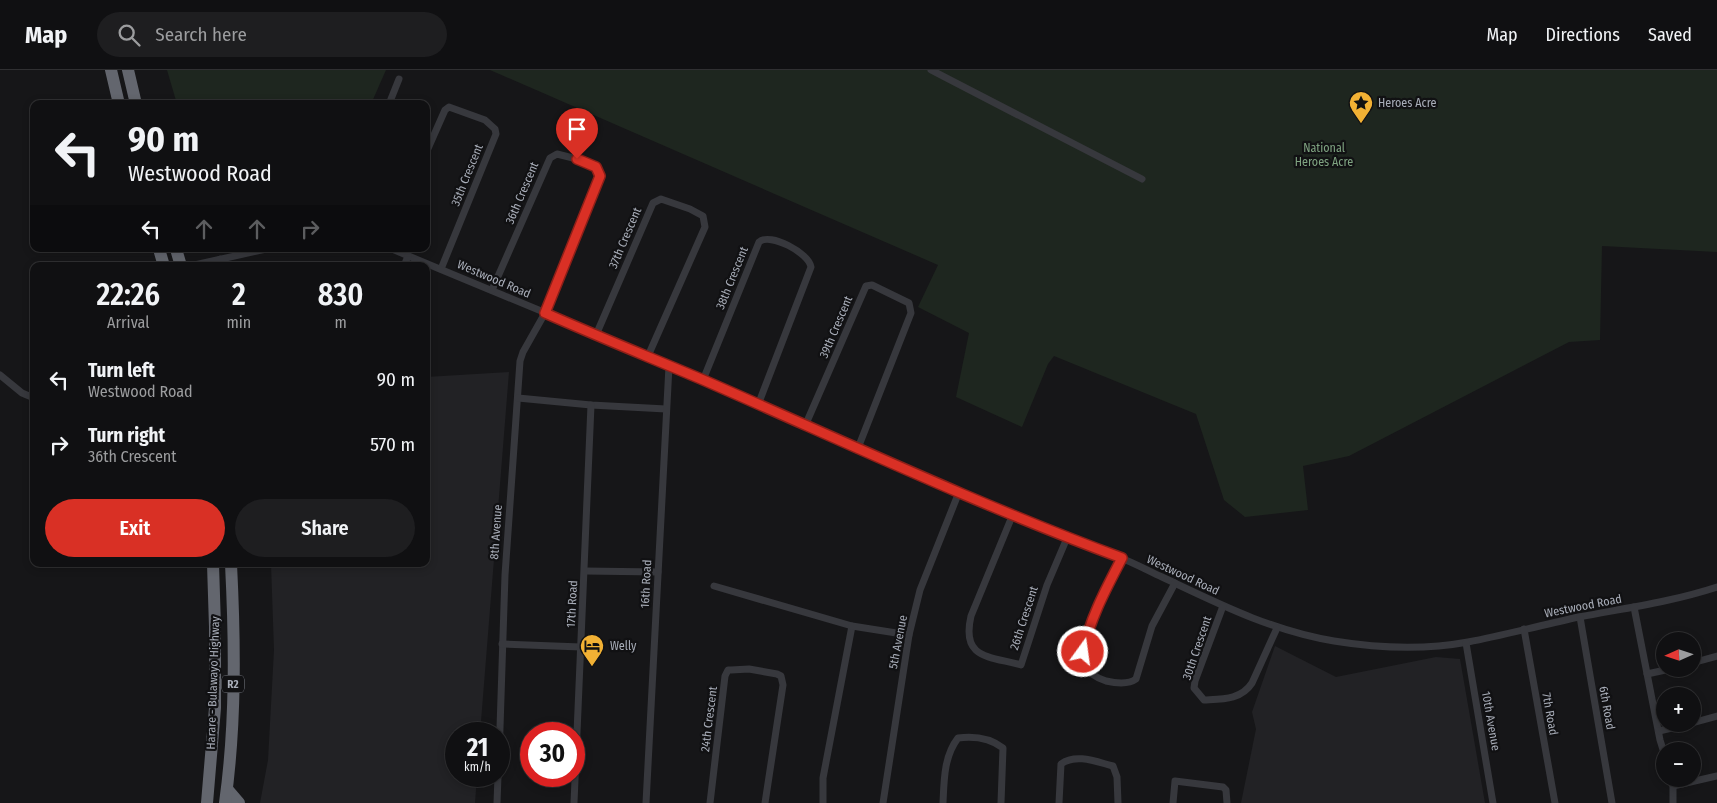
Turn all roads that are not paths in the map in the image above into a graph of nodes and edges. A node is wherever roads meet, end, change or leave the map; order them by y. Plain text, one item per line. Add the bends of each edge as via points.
1 (111, 70) edge
2 (128, 70) edge
3 (931, 70) edge
4 (399, 79) dead end
5 (118, 100) edge
6 (135, 100) edge
7 (391, 100) edge
8 (430, 143) edge
9 (1142, 179) dead end
10 (256, 252) edge
11 (399, 252) edge
12 (408, 256) junction
13 (221, 262) edge
14 (406, 262) edge
15 (423, 262) edge
16 (430, 265) edge
17 (441, 269) junction
18 (492, 290) junction
19 (545, 313) junction
20 (596, 335) junction
21 (648, 356) junction
22 (669, 366) junction
23 (0, 375) edge
24 (703, 380) junction
25 (30, 396) edge
26 (518, 398) junction
27 (591, 405) junction
28 (758, 405) junction
29 (666, 409) junction
30 (805, 426) junction
31 (858, 448) junction
32 (959, 492) junction
33 (1013, 514) junction
34 (1067, 538) junction
35 (1122, 558) junction
36 (214, 567) edge
37 (231, 567) edge
38 (585, 571) junction
39 (658, 572) junction
40 (1176, 583) junction
41 (714, 586) dead end
42 (1717, 587) edge
43 (1223, 606) junction
44 (1634, 608) junction
45 (1580, 617) junction
46 (852, 626) junction
47 (1277, 628) junction
48 (1524, 629) junction
49 (910, 635) junction
50 (1466, 642) junction
51 (502, 644) junction
52 (581, 647) junction
53 (1717, 656) edge
54 (1701, 660) edge
55 (1656, 672) edge
56 (1647, 674) junction
57 (1656, 713) edge
58 (1717, 716) edge
59 (1701, 720) edge
60 (500, 722) edge
61 (1717, 776) edge
62 (1701, 778) edge
63 (498, 787) edge
64 (1672, 787) edge
65 (228, 789) junction
66 (207, 803) edge
67 (226, 803) edge
68 (240, 803) edge
69 (497, 803) edge
70 (574, 803) edge
71 (646, 803) edge
72 (710, 803) edge
73 (765, 803) edge
74 (823, 803) edge
75 (883, 803) edge
76 (943, 803) edge
77 (1001, 803) edge
78 (1059, 803) edge
79 (1118, 803) edge
80 (1173, 803) edge
81 (1227, 803) edge
82 (1493, 803) edge
83 (1555, 803) edge
84 (1612, 803) edge
85 (1673, 803) edge

1 - 5 highway
2 - 6 highway
3 - 9 street
4 - 7 street
8 - 17 street, 35th Crescent via 447,107 485,120 496,134
10 - 13 street
11 - 12 street, Westwood Road
12 - 14 street
12 - 15 street, Westwood Road
16 - 17 street, Westwood Road
17 - 18 street, Westwood Road
18 - 19 street, Westwood Road
18 - 19 street, 36th Crescent via 550,158 557,154 590,164 596,167 600,178
19 - 20 street, Westwood Road
19 - 26 street, 8th Avenue via 521,356
20 - 21 street, Westwood Road
20 - 21 street, 37th Crescent via 653,203 661,199 690,209 703,216 704,227
21 - 22 street, Westwood Road
22 - 24 street, Westwood Road
22 - 29 street, 16th Road
23 - 25 street
24 - 28 street, Westwood Road
24 - 28 street, 38th Crescent via 759,242 768,238 784,243 805,256 811,267
26 - 27 street
26 - 51 street, 8th Avenue
27 - 29 street
27 - 38 street, 17th Road
28 - 30 street, Westwood Road
29 - 39 street, 16th Road
30 - 31 street, Westwood Road
30 - 31 street, 39th Crescent via 866,286 872,285 909,303 911,313
31 - 32 street, Westwood Road
32 - 33 street, Westwood Road
32 - 49 street, 5th Avenue via 920,590
33 - 34 street, Westwood Road
33 - 34 street, 26th Crescent via 971,616 969,638 978,653 1021,665 1046,585
34 - 35 street, Westwood Road
35 - 40 street, Westwood Road
35 - 40 street via 1087,632 1084,665 1091,674 1119,683 1136,679 1152,626
36 - 66 highway, Harare - Bulawayo Highway / R2 via 215,698
37 - 65 highway, Harare - Bulawayo Highway / R2 via 233,703
38 - 39 street
38 - 52 street, 17th Road
39 - 71 street, 16th Road
40 - 43 street, Westwood Road
41 - 46 street
42 - 44 street, Westwood Road
43 - 47 street, Westwood Road
43 - 47 street, 30th Crescent via 1195,681 1194,688 1204,700 1232,698 1247,691
44 - 45 street, Westwood Road
44 - 56 street
45 - 48 street, Westwood Road
45 - 84 street, 6th Road
46 - 49 street
46 - 74 street via 823,778
47 - 50 street, Westwood Road via 1375,646 1423,647
48 - 50 street, Westwood Road
48 - 83 street, 7th Road
49 - 75 street, 5th Avenue
50 - 82 street, 10th Avenue
51 - 52 street
51 - 60 street, 8th Avenue
52 - 70 street, 17th Road
53 - 54 street
55 - 56 street
56 - 57 street
58 - 59 street
61 - 62 street
63 - 69 street
64 - 85 street
65 - 67 highway, Harare - Bulawayo Highway / R2
65 - 68 highway
72 - 73 street, 24th Crescent via 725,676 728,670 749,669 777,674 781,676 783,685
76 - 77 street via 944,776 950,750 958,738 968,737 988,740 1003,748
78 - 79 street via 1061,764 1076,758 1113,766
80 - 81 street via 1175,781 1223,787

